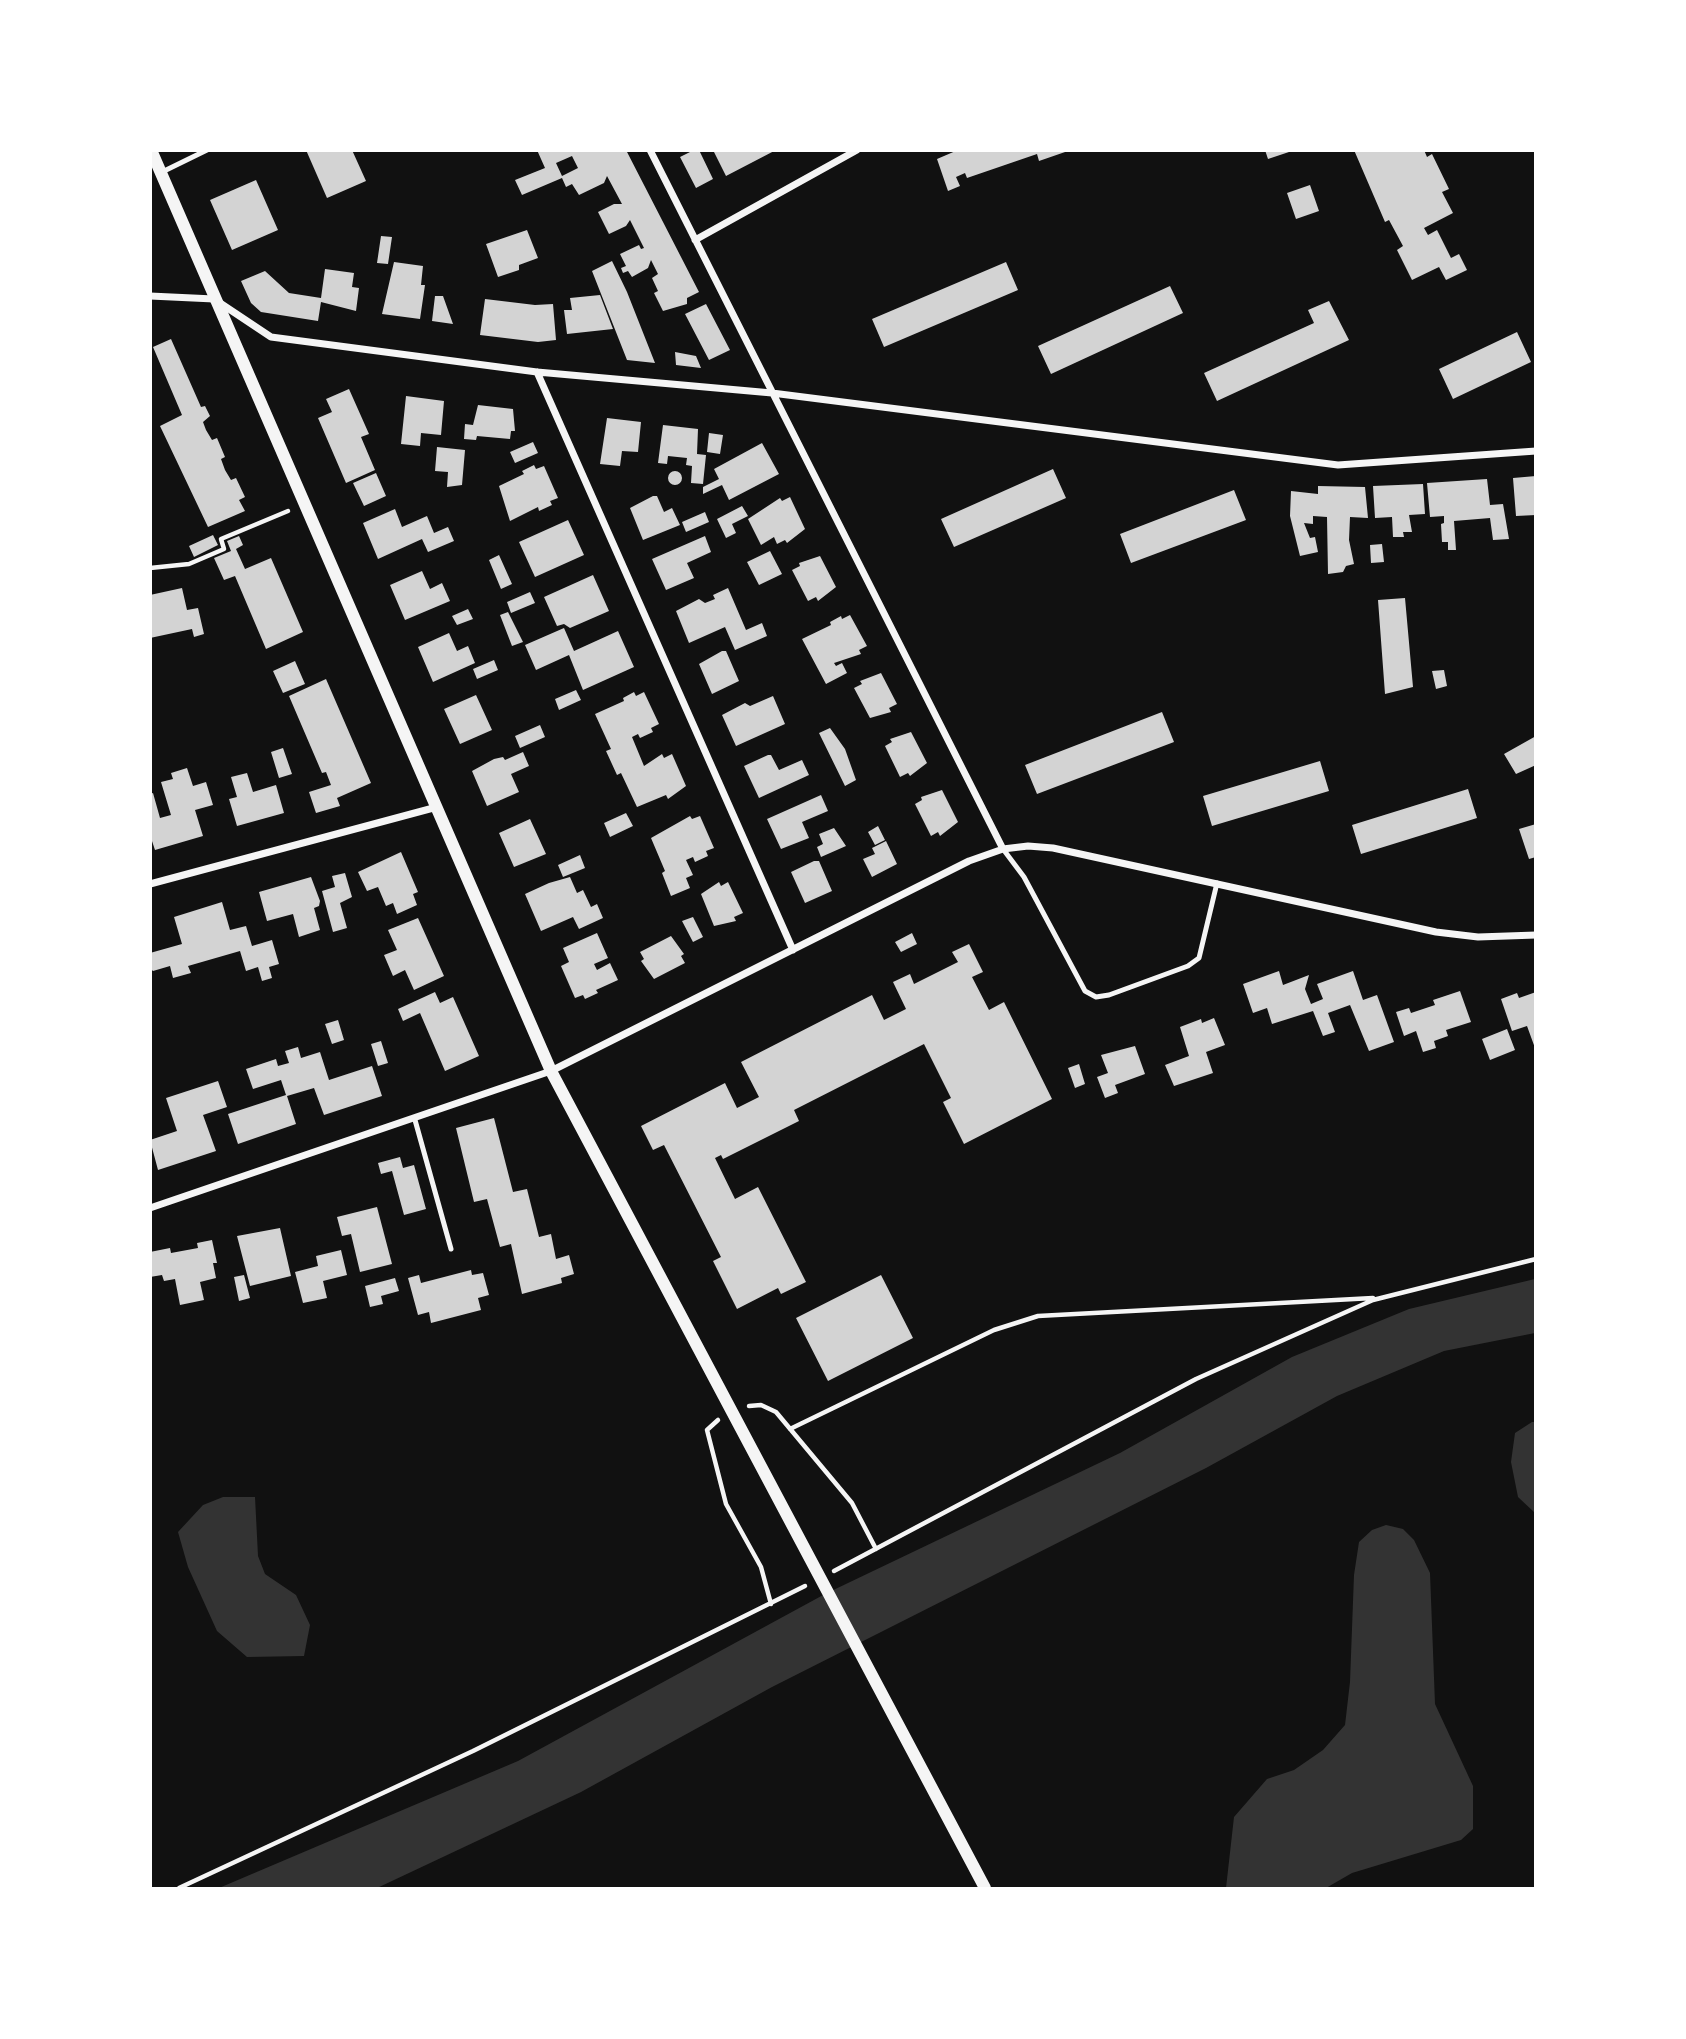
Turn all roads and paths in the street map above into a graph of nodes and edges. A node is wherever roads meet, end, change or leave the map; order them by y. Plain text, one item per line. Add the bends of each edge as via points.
1 (151, 150) edge
2 (207, 150) edge
3 (650, 150) edge
4 (857, 150) edge
5 (160, 173) junction
6 (695, 240) junction
7 (150, 296) edge
8 (214, 299) junction
9 (537, 372) junction
10 (772, 393) junction
11 (1535, 452) edge
12 (304, 504) junction
13 (150, 568) edge
14 (438, 807) junction
15 (1003, 849) junction
16 (1217, 883) junction
17 (150, 884) edge
18 (1535, 935) edge
19 (793, 950) junction
20 (551, 1072) junction
21 (415, 1120) junction
22 (150, 1208) edge
23 (451, 1249) dead end
24 (1535, 1259) edge
25 (1382, 1297) junction
26 (730, 1407) junction
27 (790, 1429) junction
28 (876, 1549) junction
29 (832, 1572) dead end
30 (808, 1584) dead end
31 (771, 1604) junction
32 (178, 1888) edge
33 (985, 1888) edge

1 - 5 street
2 - 5 lane
3 - 6 street
4 - 6 street
5 - 8 street
6 - 10 street
7 - 8 street
8 - 9 street via 271,337
8 - 12 street
9 - 10 street
9 - 19 street
10 - 11 street via 1338,465
10 - 15 street
12 - 13 path via 221,539 224,549 189,564
12 - 14 street
14 - 17 street
14 - 20 street
15 - 16 street via 1053,848
15 - 16 lane via 1024,877 1085,991 1096,997 1188,966 1199,958
15 - 19 street via 969,861
16 - 18 street via 1436,932 1478,937
19 - 20 street
20 - 21 street
20 - 26 street
21 - 22 street
21 - 23 lane
24 - 25 path
25 - 27 path via 1038,1316 994,1330
25 - 28 path via 1196,1379
26 - 27 path via 761,1405 776,1412
26 - 31 path via 707,1430 726,1504 761,1567
26 - 33 street
27 - 28 path via 852,1503
28 - 29 path
30 - 31 path
31 - 32 path

